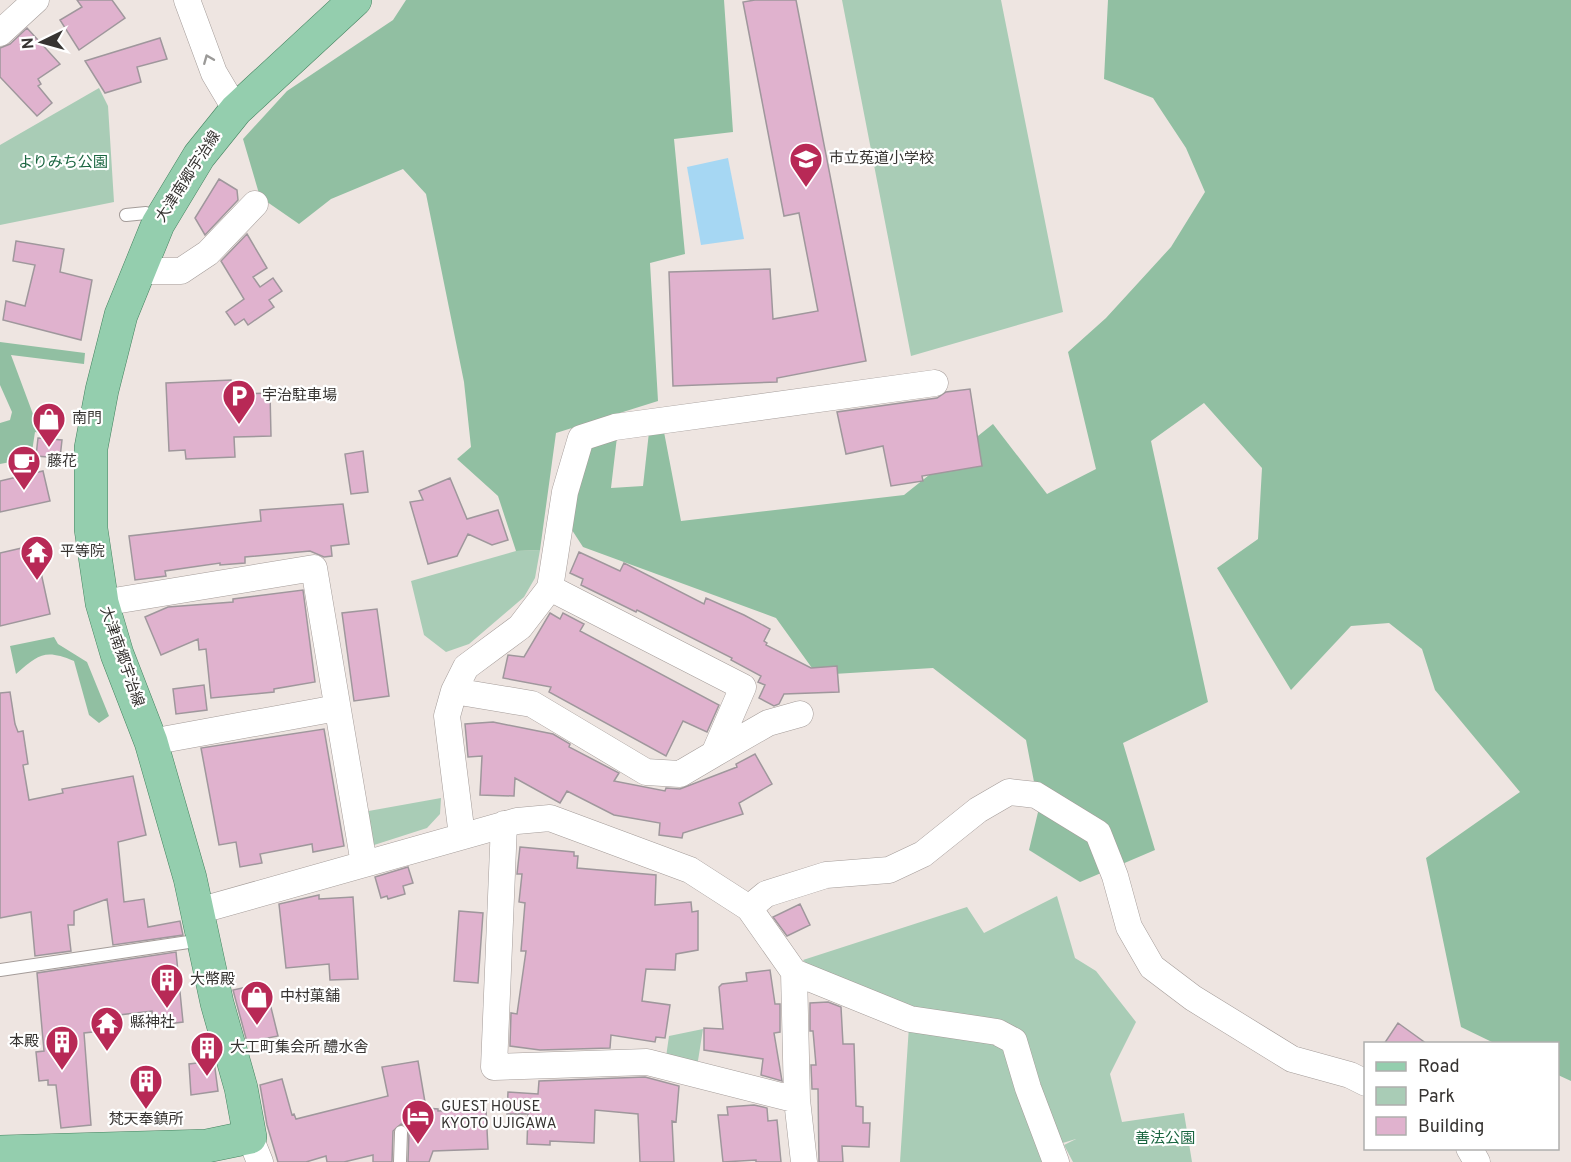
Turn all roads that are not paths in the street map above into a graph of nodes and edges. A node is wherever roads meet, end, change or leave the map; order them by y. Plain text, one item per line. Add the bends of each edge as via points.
1 (36, 0) edge
2 (187, 0) edge
3 (355, 0) edge
4 (0, 33) edge
5 (236, 110) junction
6 (255, 204) dead end
7 (126, 215) dead end
8 (158, 224) junction
9 (139, 271) junction
10 (935, 383) dead end
11 (550, 588) junction
12 (102, 603) junction
13 (454, 691) junction
14 (337, 708) junction
15 (800, 714) dead end
16 (151, 742) junction
17 (714, 754) junction
18 (504, 825) junction
19 (462, 836) junction
20 (364, 864) junction
21 (749, 908) junction
22 (200, 926) junction
23 (0, 970) edge
24 (794, 972) junction
25 (1364, 1082) edge
26 (797, 1100) junction
27 (401, 1132) dead end
28 (255, 1149) edge
29 (0, 1152) edge
30 (400, 1162) edge
31 (804, 1162) edge
32 (1056, 1162) edge

1 - 4 street
5 -> 2 street via 214,73
3 - 5 main road, 大津南郷宇治線
5 - 8 main road, 大津南郷宇治線 via 199,156
6 - 9 street via 208,253 181,271
7 - 8 lane via 146,213
8 - 9 main road, 大津南郷宇治線
9 - 12 main road, 大津南郷宇治線 via 121,315 91,448 91,529
10 - 11 street via 615,428 581,438 565,492
11 - 13 street via 520,627 466,667
11 - 17 street via 743,687
12 - 14 street via 314,568
12 - 16 main road, 大津南郷宇治線
13 - 17 street via 532,704 646,772 680,774
13 - 19 street via 447,716
14 - 16 street
14 - 20 street
15 - 17 street via 768,723
16 - 22 main road, 大津南郷宇治線
18 - 19 street
18 - 21 street via 550,818 690,870
18 - 26 street via 494,1067 647,1062
19 - 20 street
20 - 22 street
21 - 24 street
21 - 25 street via 766,894 826,875 889,870 923,854 978,810 1009,792 1036,795 1098,833 1129,927 1152,967 1192,998 1292,1059
22 - 23 lane
22 - 28 main road, 大津南郷宇治線
24 - 26 street
24 - 32 street via 910,1019 997,1032 1014,1041
26 - 31 street
27 - 30 lane
28 - 29 main road, 大津南郷宇治線 via 207,1146

